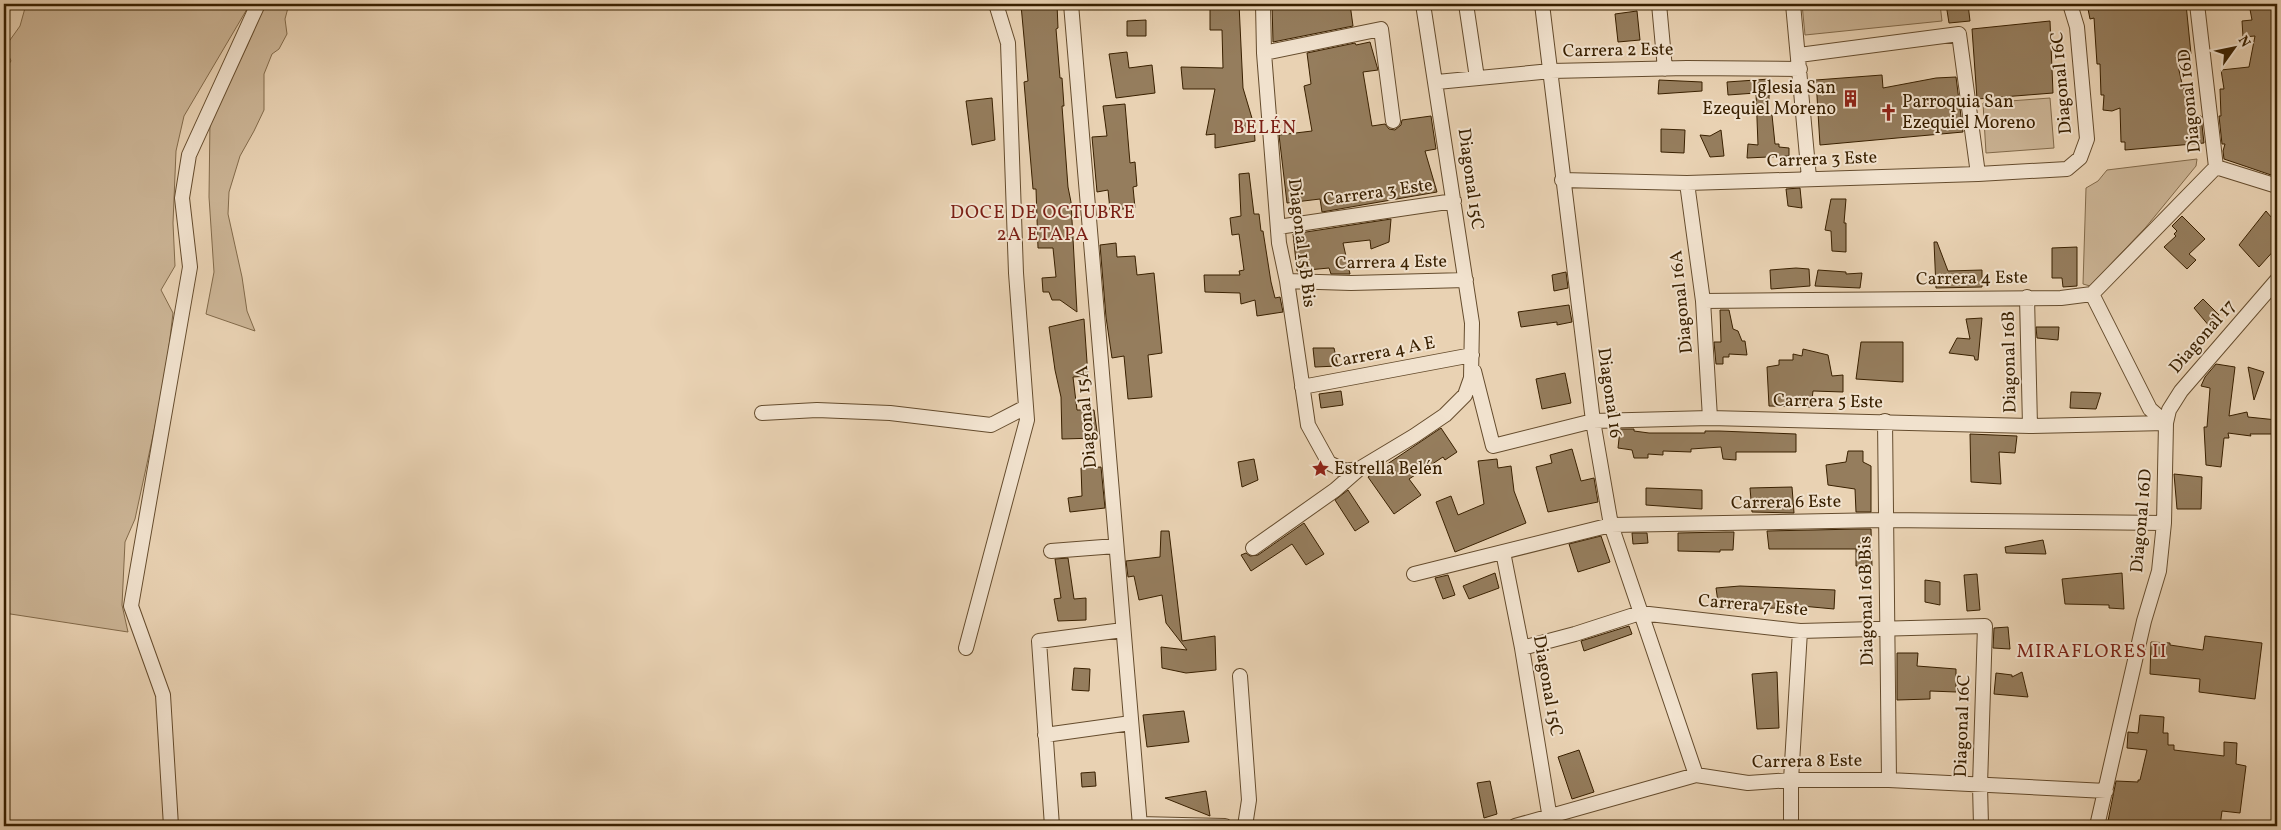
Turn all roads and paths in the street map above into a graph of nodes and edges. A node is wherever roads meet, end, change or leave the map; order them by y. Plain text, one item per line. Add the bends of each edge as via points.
1 (258, 4) edge
2 (996, 4) edge
3 (1071, 4) edge
4 (1263, 4) edge
5 (1424, 4) edge
6 (1466, 4) edge
7 (1542, 4) edge
8 (1659, 4) edge
9 (1793, 4) edge
10 (2070, 4) edge
11 (2197, 4) edge
12 (1264, 53) junction
13 (1800, 62) junction
14 (1665, 69) junction
15 (1551, 71) junction
16 (1477, 78) junction
17 (1437, 82) junction
18 (1393, 121) dead end
19 (2080, 158) joint
20 (2216, 167) junction
21 (1978, 174) junction
22 (1810, 178) junction
23 (1562, 180) junction
24 (1687, 183) junction
25 (2277, 186) edge
26 (1454, 201) junction
27 (1278, 227) junction
28 (1466, 280) junction
29 (2277, 280) edge
30 (1287, 281) junction
31 (2092, 294) junction
32 (2027, 297) junction
33 (1703, 301) junction
34 (1472, 358) junction
35 (1302, 387) junction
36 (1024, 408) junction
37 (762, 413) dead end
38 (1710, 418) junction
39 (1593, 421) junction
40 (1885, 421) junction
41 (2166, 423) junction
42 (2030, 426) junction
43 (1493, 446) joint
44 (1359, 469) junction
45 (1885, 520) junction
46 (2164, 523) junction
47 (1611, 525) junction
48 (1116, 546) junction
49 (1253, 548) dead end
50 (1051, 551) dead end
51 (1503, 552) junction
52 (1414, 574) dead end
53 (1640, 613) junction
54 (1985, 626) joint
55 (1886, 629) junction
56 (1123, 630) junction
57 (1800, 631) junction
58 (966, 648) dead end
59 (1522, 648) junction
60 (1240, 676) dead end
61 (1131, 723) junction
62 (1045, 735) junction
63 (1696, 775) junction
64 (1791, 780) junction
65 (1889, 780) junction
66 (1980, 785) junction
67 (2106, 791) junction
68 (1247, 812) junction
69 (1551, 822) edge
70 (1139, 825) edge
71 (172, 826) edge
72 (1052, 826) edge
73 (1225, 826) edge
74 (1230, 826) edge
75 (1245, 826) edge
76 (1515, 826) edge
77 (1791, 826) edge
78 (1981, 826) edge
79 (2097, 826) edge

1 - 71 street via 189,155 182,198 190,267 131,606 163,695
2 - 36 street via 1008,43
3 - 48 street, Diagonal 15A
4 - 12 street, Diagonal 15B Bis
5 - 17 street, Diagonal 15C
6 - 16 street
7 - 15 street, Diagonal 16
8 - 14 street
9 - 13 street
10 - 19 street, Diagonal 16C via 2077,27 2087,139
11 - 20 street, Diagonal 16D
12 - 18 street via 1381,29
12 - 27 street, Diagonal 15B Bis
13 - 14 street, Carrera 2 Este
13 - 21 street, Carrera 2 Este via 1959,34
13 - 22 street
14 - 15 street, Carrera 2 Este
15 - 16 street, Carrera 2 Este
15 - 23 street, Diagonal 16
16 - 17 street, Carrera 2 Este
17 - 26 street, Diagonal 15C
19 - 21 street, Carrera 3 Este via 2067,169
20 - 25 street
20 - 31 street, Diagonal 16D
21 - 22 street, Carrera 3 Este
22 - 24 street, Carrera 3 Este
23 - 24 street, Carrera 3 Este
23 - 39 street, Diagonal 16
24 - 33 street, Diagonal 16A
26 - 27 street, Carrera 3 Este
26 - 28 street, Diagonal 15C
27 - 30 street, Diagonal 15B Bis
28 - 30 street, Carrera 4 Este
28 - 34 street, Diagonal 15C via 1472,323
29 - 41 street, Diagonal 17 via 2181,391 2169,410
30 - 35 street, Diagonal 15B Bis
31 - 32 street, Carrera 4 Este via 2061,298
31 - 41 street via 2150,409
32 - 33 street, Carrera 4 Este
32 - 42 street, Diagonal 16B
33 - 38 street, Diagonal 16A
34 - 35 street, Carrera 4 A E
34 - 43 street, Diagonal 15C
34 - 44 street, Diagonal 15C via 1471,378 1465,396 1414,436
35 - 44 street, Diagonal 15B Bis via 1308,425 1329,462 1345,471
36 - 37 street via 991,425 890,413 817,410
36 - 58 street via 1027,420
38 - 39 street, Carrera 5 Este
38 - 40 street, Carrera 5 Este
39 - 43 street, Carrera 5 Este
39 - 47 street, Diagonal 16
40 - 42 street, Carrera 5 Este
40 - 45 street, Diagonal 16B Bis
41 - 42 street, Carrera 5 Este
41 - 46 street, Diagonal 16D
44 - 49 street
45 - 46 street, Carrera 6 Este
45 - 47 street, Carrera 6 Este
45 - 55 street, Diagonal 16B Bis
46 - 67 street, Diagonal 16D via 2159,571 2144,621
47 - 51 street, Carrera 6 Este
47 - 53 street, Diagonal 16
48 - 50 street
48 - 56 street, Diagonal 15A
51 - 52 street, Carrera 6 Este
51 - 59 street, Diagonal 15C
53 - 57 street, Carrera 7 Este
53 - 59 street, Carrera 7 Este
53 - 63 street, Diagonal 16
54 - 55 street, Carrera 7 Este
54 - 66 street, Diagonal 16C
55 - 57 street, Carrera 7 Este
55 - 65 street, Diagonal 16B Bis
56 - 61 street, Diagonal 15A
56 - 62 street via 1039,641
57 - 64 street
59 - 69 street, Diagonal 15C
60 - 68 street via 1249,800
61 - 62 street
61 - 70 street, Diagonal 15A
62 - 72 street
63 - 64 street, Carrera 8 Este via 1748,783
63 - 69 street, Carrera 8 Este
64 - 65 street, Carrera 8 Este
64 - 77 street
65 - 66 street, Carrera 8 Este
66 - 67 street, Carrera 8 Este
66 - 78 street, Diagonal 16C
67 - 79 street, Diagonal 16D
68 - 74 street
68 - 75 street
69 - 76 street, Carrera 8 Este
70 - 73 street

